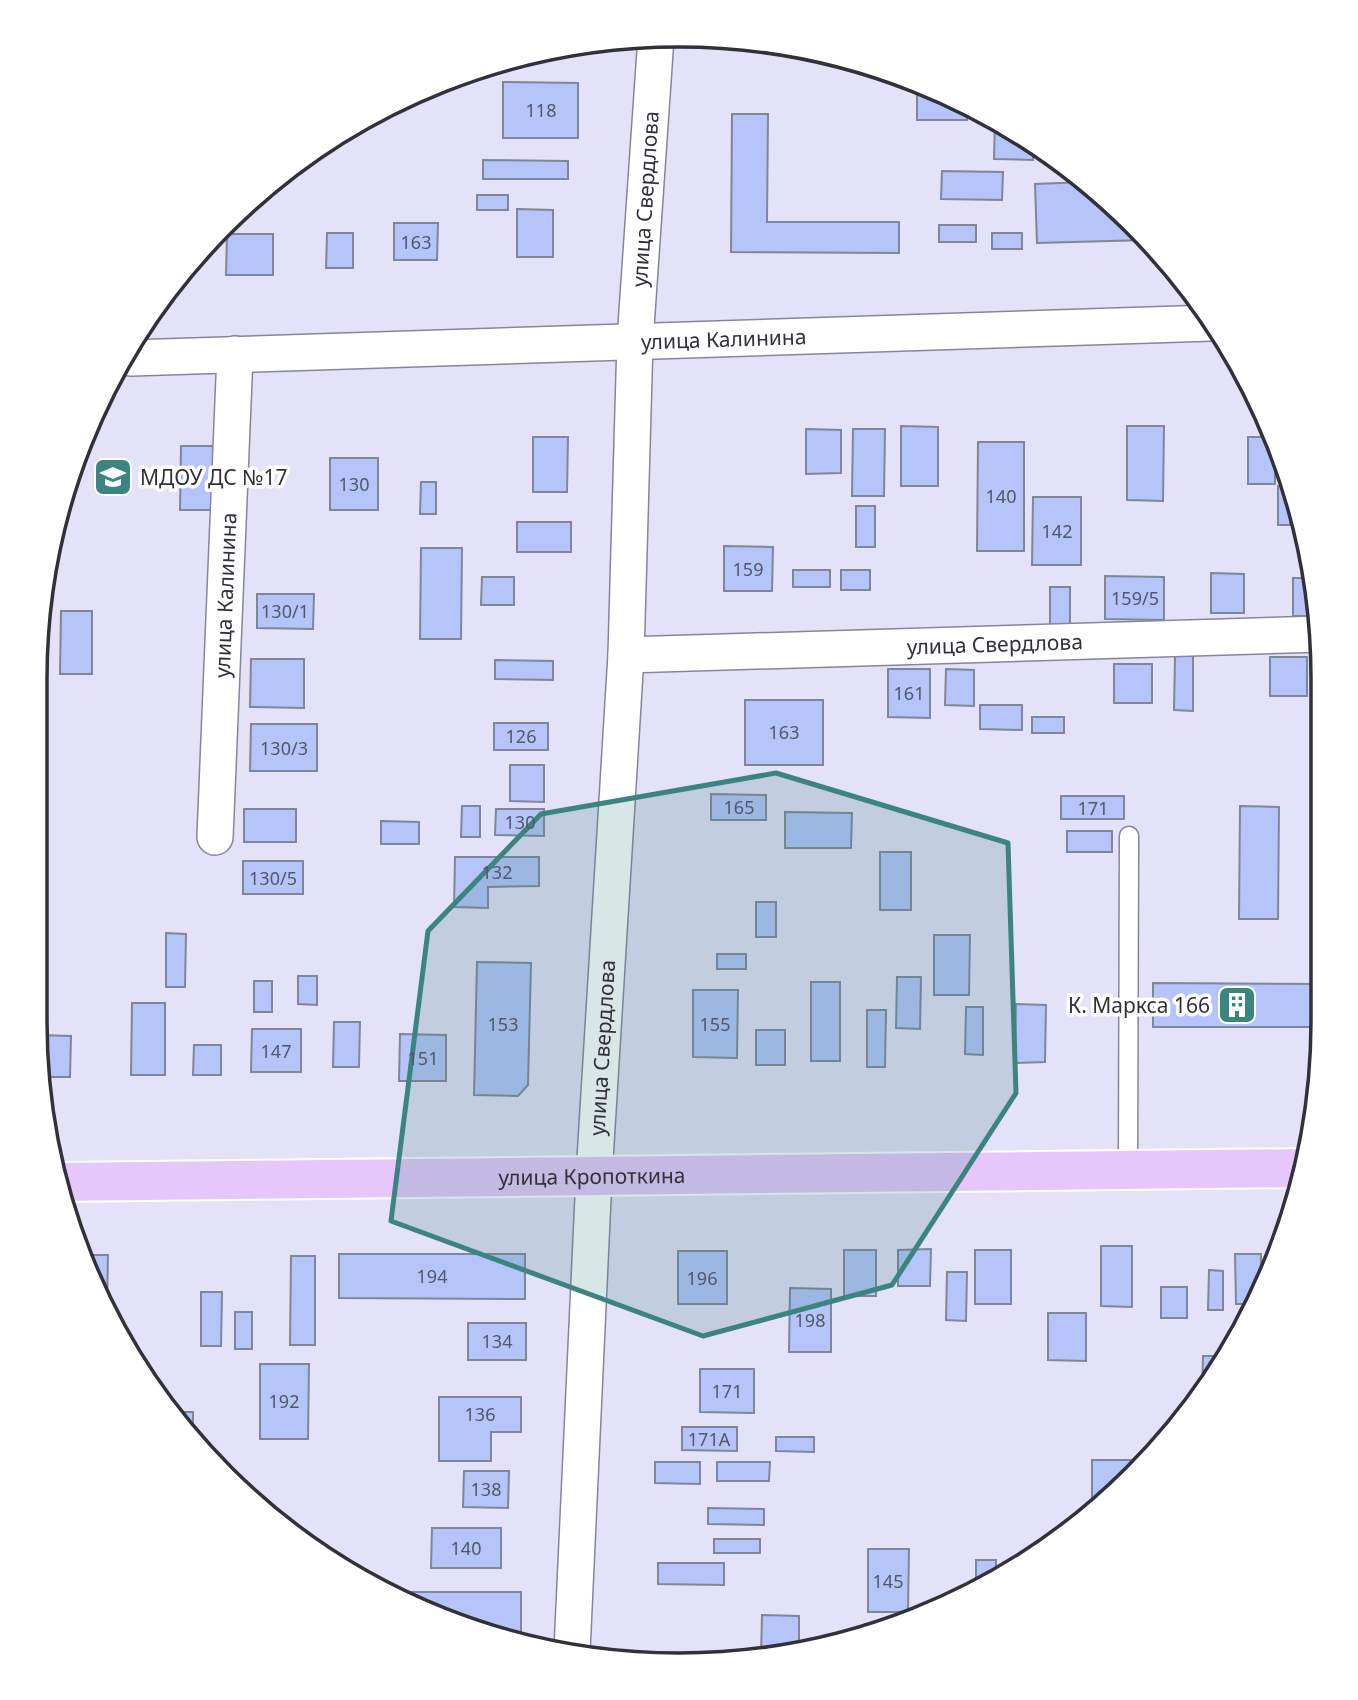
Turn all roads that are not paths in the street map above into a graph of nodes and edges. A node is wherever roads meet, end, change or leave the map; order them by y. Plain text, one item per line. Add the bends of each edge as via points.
1 (655, 48) edge
2 (1201, 323) edge
3 (635, 341) junction
4 (234, 354) junction
5 (135, 358) edge
6 (1309, 634) edge
7 (626, 655) junction
8 (215, 836) dead end
9 (1129, 836) dead end
10 (1293, 1168) edge
11 (1128, 1170) junction
12 (594, 1176) junction
13 (68, 1182) edge
14 (572, 1643) edge

1 - 3 street, улица Свердлова
2 - 3 street, улица Калинина
3 - 4 street, улица Калинина
3 - 7 street, улица Свердлова
4 - 5 street, улица Калинина
4 - 8 street, улица Калинина
6 - 7 street, улица Свердлова
7 - 12 street, улица Свердлова
9 - 11 lane
10 - 11 main road, улица Кропоткина
11 - 12 main road, улица Кропоткина
12 - 13 main road, улица Кропоткина
12 - 14 street, улица Свердлова

